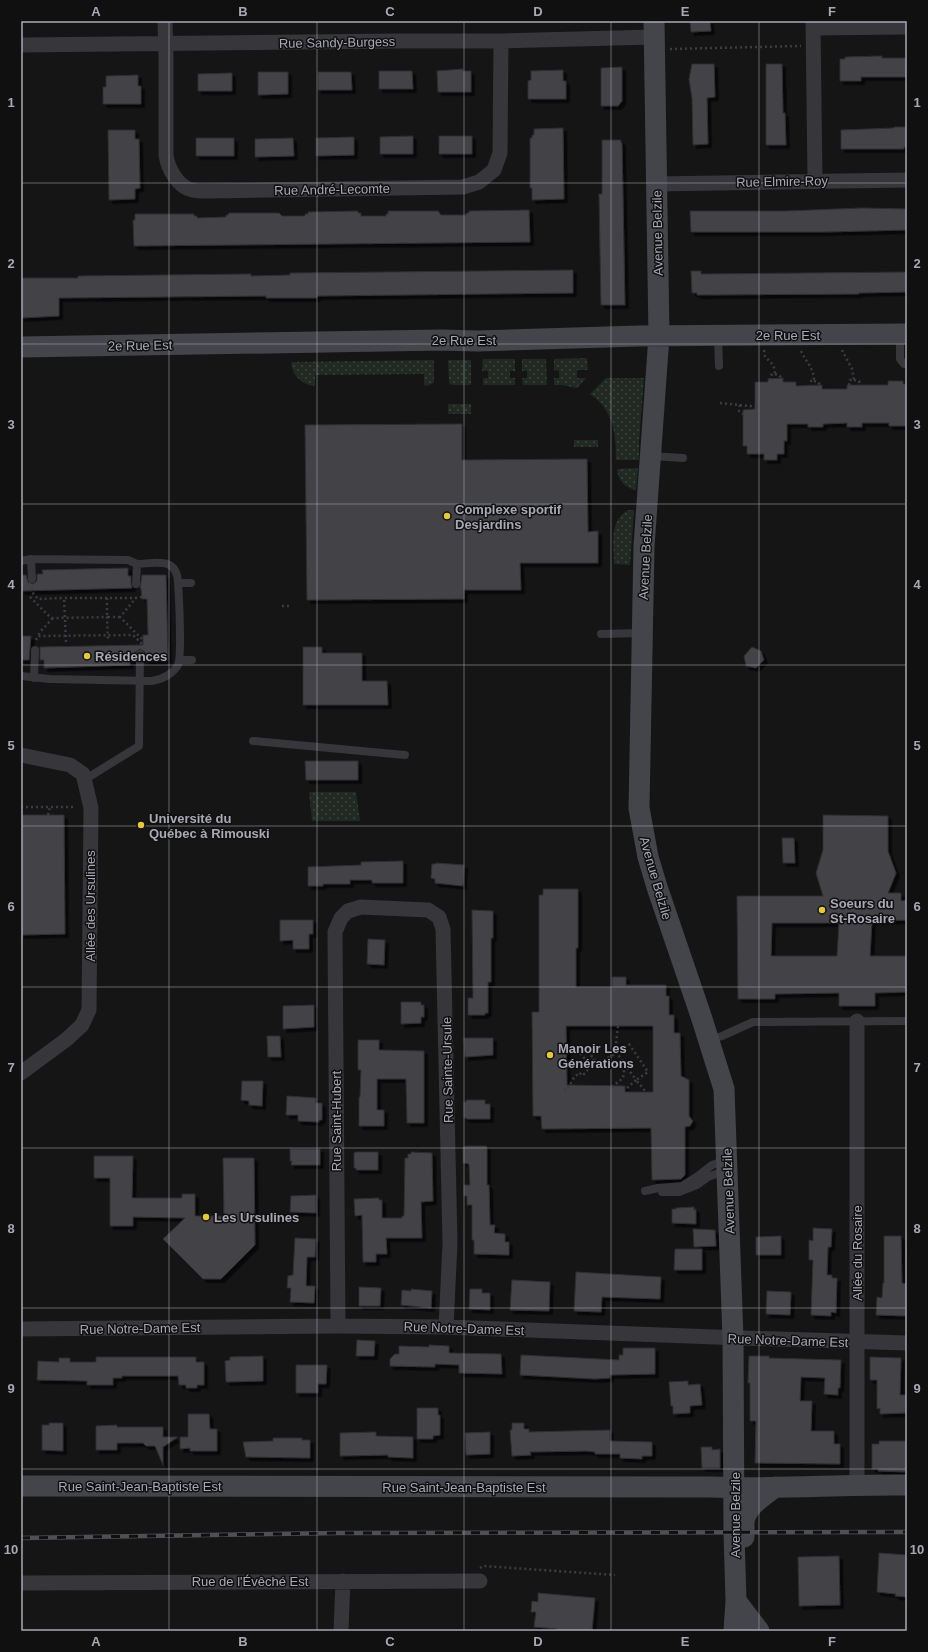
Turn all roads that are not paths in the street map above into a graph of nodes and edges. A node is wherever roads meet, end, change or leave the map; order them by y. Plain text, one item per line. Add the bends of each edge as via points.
1 (165, 21) edge
2 (813, 25) edge
3 (907, 27) edge
4 (654, 36) edge
5 (501, 41) junction
6 (166, 44) junction
7 (21, 45) edge
8 (815, 180) junction
9 (907, 180) edge
10 (656, 184) junction
11 (903, 334) edge
12 (659, 336) junction
13 (717, 336) junction
14 (21, 348) edge
15 (907, 364) edge
16 (720, 366) dead end
17 (650, 456) junction
18 (683, 458) dead end
19 (31, 559) junction
20 (21, 561) edge
21 (138, 564) junction
22 (32, 579) road end
23 (178, 583) junction
24 (191, 583) dead end
25 (136, 584) dead end
26 (642, 633) junction
27 (602, 634) dead end
28 (35, 650) road end
29 (140, 654) road end
30 (180, 660) junction
31 (192, 660) dead end
32 (21, 676) edge
33 (34, 678) junction
34 (140, 680) junction
35 (253, 741) dead end
36 (405, 754) dead end
37 (21, 756) edge
38 (84, 780) junction
39 (341, 918) joint
40 (858, 1021) junction
41 (907, 1021) edge
42 (709, 1040) junction
43 (21, 1073) edge
44 (727, 1165) junction
45 (338, 1326) junction
46 (446, 1327) junction
47 (21, 1330) edge
48 (733, 1338) junction
49 (856, 1342) junction
50 (907, 1343) edge
51 (857, 1484) junction
52 (907, 1485) edge
53 (21, 1486) edge
54 (775, 1487) junction
55 (734, 1489) junction
56 (735, 1568) junction
57 (343, 1581) junction
58 (480, 1581) dead end
59 (21, 1583) edge
60 (736, 1601) junction
61 (341, 1631) edge
62 (734, 1631) edge
63 (759, 1631) edge

1 - 6 street, Rue André-Lecomte
2 - 3 street
2 - 8 street
4 - 5 street, Rue Sandy-Burgess
4 - 10 street, Avenue Belzile
5 - 6 street, Rue Sandy-Burgess
5 - 6 street, Rue André-Lecomte via 500,153 494,170 479,182 463,187 208,191 190,189 174,177 167,165
6 - 7 street, Rue Sandy-Burgess
8 - 9 street, Rue Elmire-Roy
8 - 10 street, Rue Elmire-Roy
10 - 12 street, Avenue Belzile
11 - 13 street, 2e Rue Est
11 - 15 lane via 900,359
12 - 13 street, 2e Rue Est
12 - 14 street, 2e Rue Est
12 - 17 street, Avenue Belzile
13 - 16 lane
17 - 18 lane
17 - 26 street, Avenue Belzile
19 - 20 lane
19 - 21 lane via 128,560
19 - 22 lane
21 - 23 lane via 165,563 178,573
21 - 25 lane
23 - 24 lane
23 - 30 lane
26 - 27 lane
26 - 42 street, Avenue Belzile via 637,774 639,808 656,887
28 - 33 lane
29 - 34 lane
30 - 31 lane
30 - 34 lane via 171,674 162,679
32 - 33 lane
33 - 34 lane
34 - 38 lane via 139,746
35 - 36 lane
37 - 38 street, Allée des Ursulines via 70,765 83,774
38 - 43 street, Allée des Ursulines via 91,808 89,1010 82,1025 67,1039
39 - 45 street, Rue Saint-Hubert via 335,932
39 - 46 street, Rue Sainte-Ursule via 348,911 361,907 428,910 439,917 443,929 450,1243
40 - 41 lane
40 - 42 lane via 753,1022
40 - 49 street, Allée du Rosaire
42 - 44 street, Avenue Belzile via 724,1088
44 - 44 lane via 712,1165 682,1186 645,1191 679,1192 696,1185
44 - 48 street, Avenue Belzile
45 - 46 street, Rue Notre-Dame Est
45 - 47 street, Rue Notre-Dame Est
46 - 48 street, Rue Notre-Dame Est
48 - 49 street, Rue Notre-Dame Est
48 - 55 street, Avenue Belzile
49 - 50 street, Rue Notre-Dame Est
49 - 51 street, Allée du Rosaire
51 - 52 street, Rue Saint-Jean-Baptiste Est
51 - 54 street, Rue Saint-Jean-Baptiste Est
53 - 55 street, Rue Saint-Jean-Baptiste Est
54 - 55 street, Rue Saint-Jean-Baptiste Est
54 - 56 street via 748,1511
55 - 56 street, Avenue Belzile
56 - 60 street, Avenue Belzile
57 - 58 street, Rue de l'Évêché Est
57 - 59 street, Rue de l'Évêché Est
57 - 61 street
60 - 62 street, Avenue Belzile
60 - 63 street

